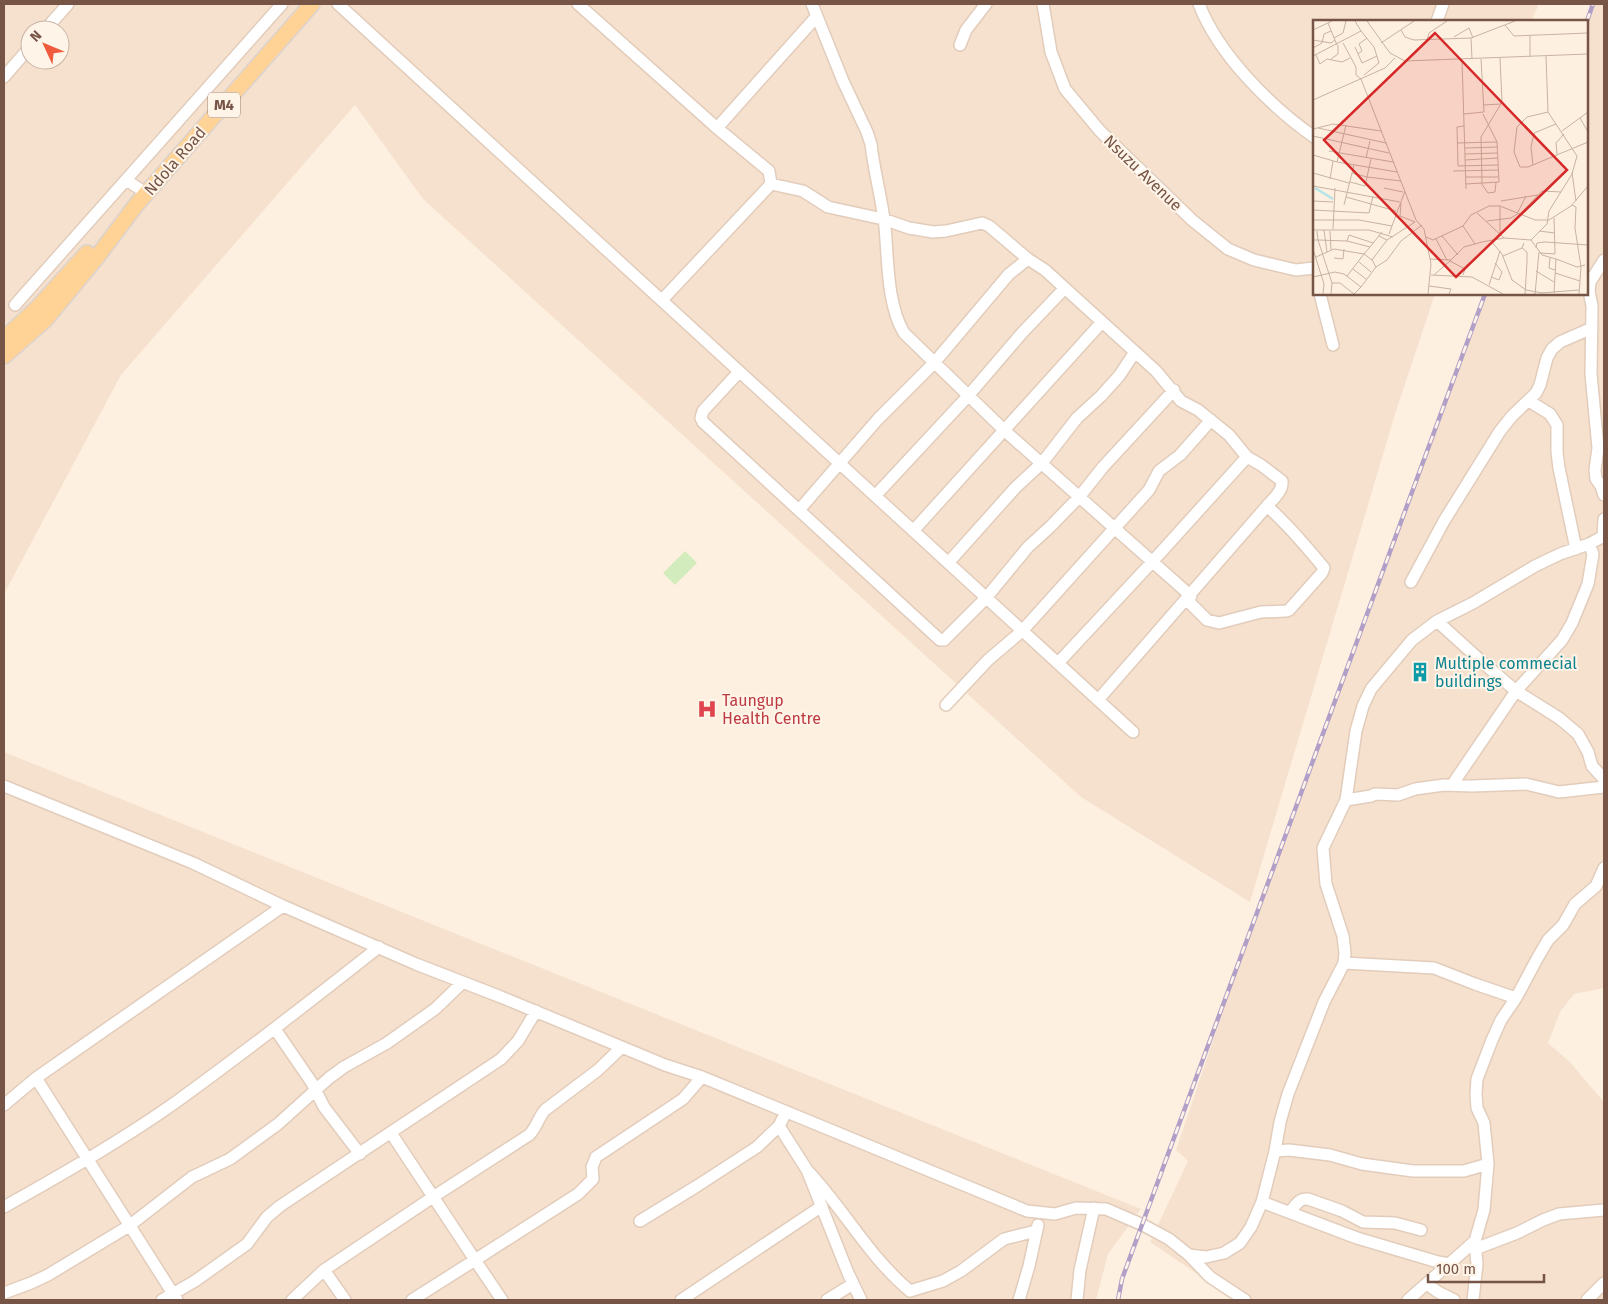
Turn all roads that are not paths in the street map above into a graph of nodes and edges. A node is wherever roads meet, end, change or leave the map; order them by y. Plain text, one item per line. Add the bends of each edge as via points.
1 (68, 4) edge
2 (282, 4) edge
3 (312, 4) edge
4 (338, 4) edge
5 (578, 4) edge
6 (812, 4) edge
7 (986, 4) edge
8 (1044, 4) edge
9 (1200, 4) edge
10 (1443, 4) edge
11 (817, 16) junction
12 (54, 20) edge
13 (1437, 20) edge
14 (960, 45) dead end
15 (20, 59) edge
16 (4, 77) edge
17 (717, 128) junction
18 (1313, 135) edge
19 (126, 180) junction
20 (771, 184) junction
21 (141, 199) junction
22 (883, 219) junction
23 (1028, 259) junction
24 (1604, 260) edge
25 (1313, 268) edge
26 (1588, 278) edge
27 (1064, 288) junction
28 (1320, 295) edge
29 (662, 300) junction
30 (15, 305) dead end
31 (1102, 322) junction
32 (1592, 328) junction
33 (4, 339) edge
34 (1333, 346) dead end
35 (1136, 352) junction
36 (4, 356) edge
37 (934, 363) junction
38 (739, 372) junction
39 (1174, 390) junction
40 (968, 396) junction
41 (1529, 400) junction
42 (1211, 420) junction
43 (1005, 431) junction
44 (1247, 457) junction
45 (839, 463) junction
46 (1042, 463) junction
47 (1604, 495) edge
48 (875, 496) junction
49 (1080, 496) junction
50 (1267, 506) junction
51 (799, 510) junction
52 (1604, 519) edge
53 (1115, 528) junction
54 (913, 531) junction
55 (1604, 536) edge
56 (1589, 544) junction
57 (1576, 548) junction
58 (1153, 561) junction
59 (948, 563) junction
60 (1410, 582) dead end
61 (986, 598) junction
62 (1188, 598) junction
63 (1437, 621) junction
64 (1022, 631) junction
65 (1058, 663) junction
66 (1516, 691) junction
67 (1098, 700) junction
68 (946, 705) dead end
69 (1133, 732) dead end
70 (1604, 779) edge
71 (1452, 785) junction
72 (4, 786) edge
73 (1604, 787) edge
74 (1346, 800) junction
75 (1604, 868) edge
76 (1600, 885) edge
77 (283, 906) junction
78 (379, 947) junction
79 (1344, 963) junction
80 (462, 983) junction
81 (1516, 998) junction
82 (536, 1011) junction
83 (275, 1029) junction
84 (622, 1047) junction
85 (702, 1077) junction
86 (36, 1078) junction
87 (315, 1091) junction
88 (4, 1105) edge
89 (786, 1112) junction
90 (779, 1126) junction
91 (391, 1133) junction
92 (1275, 1151) junction
93 (360, 1154) junction
94 (86, 1160) junction
95 (1488, 1164) junction
96 (807, 1170) junction
97 (433, 1197) junction
98 (1262, 1202) junction
99 (822, 1206) junction
100 (4, 1207) edge
101 (1094, 1208) junction
102 (1604, 1210) edge
103 (1290, 1212) junction
104 (1040, 1213) junction
105 (640, 1221) dead end
106 (129, 1226) junction
107 (1421, 1230) dead end
108 (1036, 1231) junction
109 (1475, 1245) junction
110 (1189, 1255) junction
111 (475, 1260) junction
112 (1450, 1264) junction
113 (324, 1270) junction
114 (1604, 1283) edge
115 (853, 1284) junction
116 (1428, 1284) junction
117 (4, 1293) edge
118 (175, 1297) edge
119 (162, 1300) edge
120 (292, 1300) edge
121 (345, 1300) edge
122 (412, 1300) edge
123 (502, 1300) edge
124 (681, 1300) edge
125 (827, 1300) edge
126 (861, 1300) edge
127 (1019, 1300) edge
128 (1077, 1300) edge
129 (1245, 1300) edge
130 (1408, 1300) edge
131 (1454, 1300) edge
132 (1473, 1300) edge
133 (1587, 1300) edge

1 - 12 street
2 - 19 street
3 - 21 main road, Ndola Road / M4
4 - 29 street
5 - 17 street
6 - 11 street
7 - 14 street via 966,30
8 - 25 street, Nsuzu Avenue via 1051,52 1065,88 1107,138 1192,220 1228,249 1254,260 1296,270
9 - 18 street via 1217,40 1254,84 1294,123
10 - 13 street
11 - 17 street
11 - 22 street via 871,144
15 - 16 street
17 - 20 street via 769,171
19 - 21 street
19 - 30 street
20 - 22 street via 803,191 828,207
20 - 29 street
21 - 33 main road, M4
21 - 36 main road, M4 via 46,319
22 - 23 street via 934,232 982,223
22 - 37 street via 886,262 900,326
23 - 27 street
23 - 37 street via 1009,274
24 - 26 street
26 - 32 street
27 - 31 street
27 - 40 street
28 - 34 street
29 - 38 street
31 - 35 street
31 - 43 street
32 - 41 street via 1552,349 1540,385
32 - 47 street via 1590,359 1598,448 1595,470
35 - 39 street
35 - 46 street via 1119,376 1077,418
37 - 40 street
37 - 45 street
38 - 45 street
38 - 51 street via 702,411 701,418
39 - 42 street via 1181,400
39 - 49 street
40 - 43 street
40 - 48 street
41 - 57 street via 1550,414 1557,425 1557,452
41 - 60 street via 1500,431
42 - 44 street
42 - 53 street via 1180,455 1159,471 1149,490
43 - 46 street
43 - 54 street
44 - 50 street via 1282,482 1280,491
44 - 58 street
45 - 48 street
45 - 51 street
46 - 49 street
46 - 59 street via 1016,487
48 - 54 street
49 - 53 street
49 - 61 street via 1028,547
50 - 62 street
50 - 62 street via 1324,568 1322,573 1286,612 1261,612 1219,623 1207,620
51 - 61 street via 940,640 948,638
52 - 55 street
53 - 58 street
53 - 64 street
54 - 59 street
55 - 56 street
56 - 57 street
56 - 66 street via 1593,554 1588,584 1572,623 1562,640
57 - 63 street via 1535,566
58 - 62 street
58 - 65 street
59 - 61 street
61 - 64 street
62 - 67 street
63 - 66 street
63 - 74 street via 1412,640 1370,689 1356,732
64 - 65 street
64 - 68 street via 988,660
65 - 67 street
66 - 70 street via 1578,734 1592,766
66 - 71 street
67 - 69 street
71 - 73 street via 1526,784 1559,792
71 - 74 street
72 - 77 street via 193,863
74 - 79 street via 1323,848 1326,884 1343,936
75 - 76 street
76 - 81 street via 1575,904 1563,925 1548,940
77 - 78 street
77 - 86 street
78 - 80 street
78 - 83 street
79 - 81 street via 1434,968
79 - 92 street via 1324,1002 1288,1094
80 - 82 street
80 - 87 street via 435,1009 387,1043 344,1067
81 - 95 street via 1501,1020 1478,1079 1477,1108 1484,1123
82 - 84 street
82 - 91 street via 518,1042 500,1059
83 - 87 street
83 - 94 street via 175,1102
84 - 85 street
84 - 97 street via 598,1070 545,1110 530,1135
85 - 89 street
85 - 111 street via 683,1099 596,1157 592,1167 593,1179 578,1194
86 - 88 street
86 - 94 street
87 - 93 street
87 - 106 street via 230,1160 192,1177
89 - 90 street
89 - 104 street via 1027,1211
90 - 96 street
90 - 105 street via 757,1147
91 - 93 street
91 - 97 street
92 - 95 street via 1330,1155 1362,1164 1413,1171 1464,1171
92 - 98 street
93 - 118 street via 280,1206 267,1217 247,1244
94 - 100 street
94 - 106 street
95 - 109 street via 1484,1210
96 - 99 street
96 - 108 street via 867,1246 910,1291 943,1281 1004,1239
97 - 111 street
97 - 113 street
98 - 103 street
98 - 110 street via 1251,1228 1240,1243 1224,1253 1206,1257
99 - 115 street
99 - 124 street
101 - 104 street
101 - 110 street via 1106,1209 1143,1225
101 - 128 street via 1080,1270
102 - 109 street via 1559,1214 1517,1234
103 - 107 street via 1300,1200 1308,1199 1363,1222 1395,1223
103 - 112 street via 1357,1238
104 - 108 street
106 - 117 street via 48,1275
106 - 118 street
108 - 127 street
109 - 112 street
109 - 132 street via 1477,1264
110 - 129 street via 1210,1277
111 - 122 street
111 - 123 street
112 - 116 street
113 - 120 street
113 - 121 street
114 - 133 street
115 - 125 street
115 - 126 street
116 - 130 street
116 - 131 street
118 - 119 street

